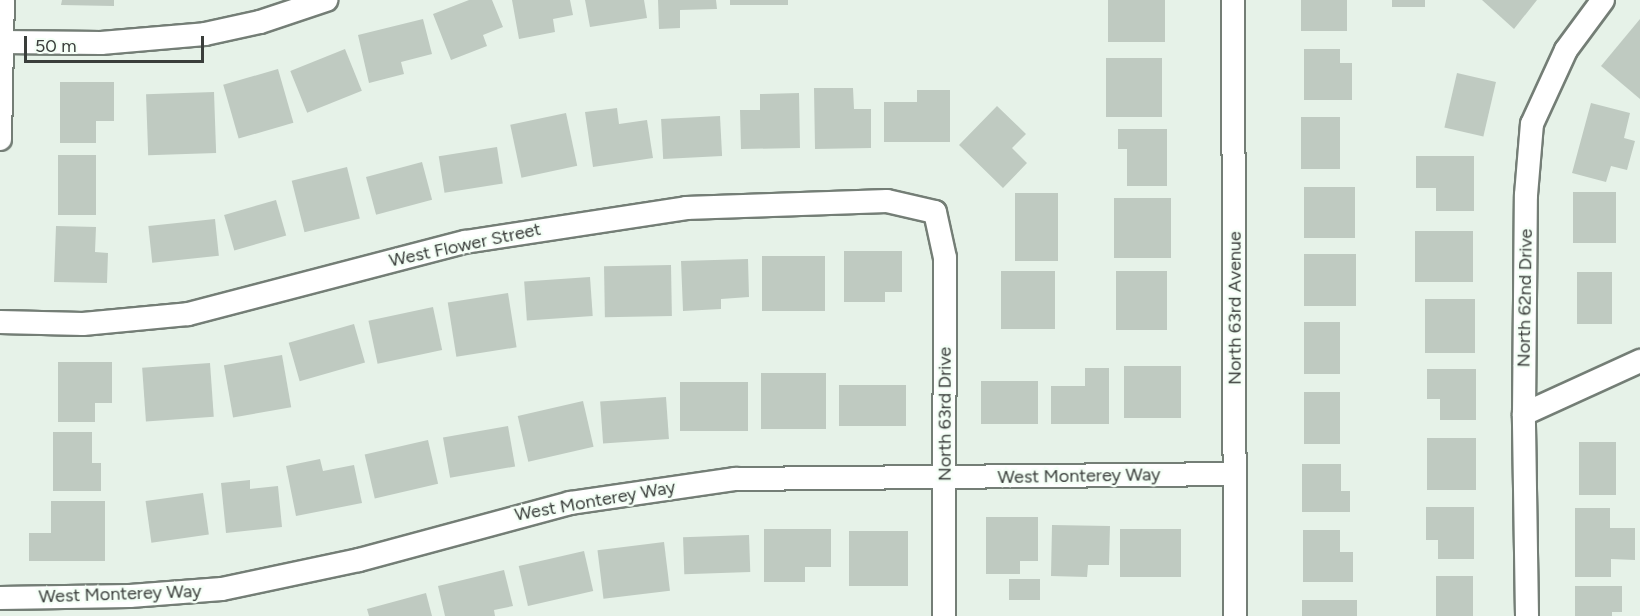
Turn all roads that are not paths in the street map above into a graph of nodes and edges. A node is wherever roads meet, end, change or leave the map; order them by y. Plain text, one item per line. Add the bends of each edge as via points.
1 (3, 0) edge
2 (326, 0) edge
3 (1233, 0) edge
4 (1603, 0) edge
5 (2, 42) junction
6 (0, 140) edge
7 (935, 212) joint
8 (0, 322) edge
9 (1640, 361) edge
10 (1524, 414) junction
11 (1235, 474) junction
12 (945, 477) junction
13 (0, 598) edge
14 (944, 616) edge
15 (1235, 616) edge
16 (1527, 616) edge

1 - 5 street
2 - 5 street via 260,22 205,34 101,43
3 - 11 street, North 63rd Avenue
4 - 10 street, North 62nd Drive via 1566,50 1532,124 1526,195
5 - 6 street
7 - 8 street, West Flower Street via 887,201 686,208 465,242 188,314 83,324
7 - 12 street, North 63rd Drive via 945,258
9 - 10 street
10 - 16 street, North 62nd Drive
11 - 12 street, West Monterey Way
11 - 15 street, North 63rd Avenue
12 - 13 street, West Monterey Way via 735,479 621,493 511,516 359,560 222,589 130,596
12 - 14 street, North 63rd Drive

